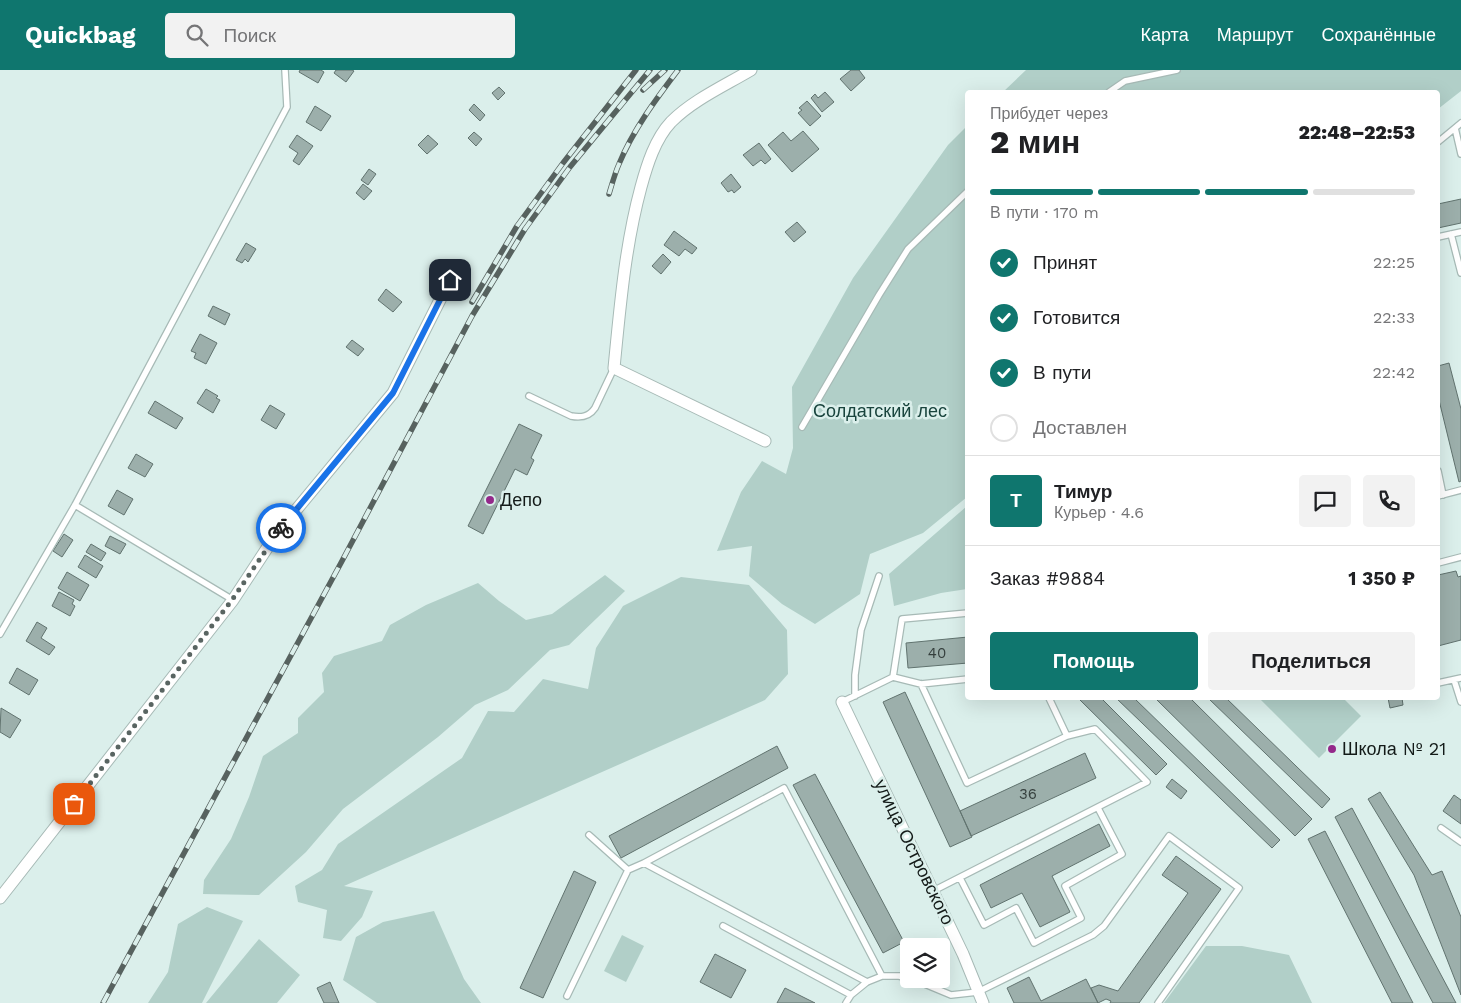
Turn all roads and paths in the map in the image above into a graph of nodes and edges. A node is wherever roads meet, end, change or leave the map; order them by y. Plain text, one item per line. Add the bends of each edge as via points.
1 (285, 70) edge
2 (751, 70) edge
3 (1177, 70) edge
4 (1112, 90) edge
5 (1461, 124) edge
6 (1455, 128) junction
7 (1440, 140) edge
8 (1461, 154) edge
9 (965, 194) edge
10 (1461, 232) edge
11 (1451, 234) junction
12 (1440, 237) edge
13 (1461, 273) edge
14 (450, 280) dead end
15 (614, 368) junction
16 (529, 396) dead end
17 (802, 427) dead end
18 (765, 441) dead end
19 (1461, 490) edge
20 (1440, 495) edge
21 (74, 505) junction
22 (1461, 557) edge
23 (1440, 562) edge
24 (879, 576) dead end
25 (232, 600) junction
26 (965, 613) edge
27 (0, 634) edge
28 (893, 677) junction
29 (1461, 678) edge
30 (965, 679) edge
31 (1454, 680) junction
32 (1440, 683) edge
33 (921, 684) junction
34 (855, 696) junction
35 (1050, 700) edge
36 (842, 702) joint
37 (1461, 702) edge
38 (1067, 736) junction
39 (1098, 808) junction
40 (1441, 828) dead end
41 (589, 835) dead end
42 (1461, 842) edge
43 (644, 863) junction
44 (628, 870) junction
45 (960, 878) junction
46 (933, 892) junction
47 (0, 898) edge
48 (724, 926) dead end
49 (882, 976) junction
50 (867, 982) junction
51 (851, 995) junction
52 (951, 995) junction
53 (567, 996) dead end
54 (980, 998) edge
55 (846, 1003) edge
56 (955, 1003) edge
57 (1158, 1003) edge

1 - 21 lane via 288,108
2 - 15 street via 693,104 670,123 656,143 626,249
3 - 4 lane via 1125,81
5 - 6 lane
6 - 7 lane
6 - 8 lane
9 - 17 lane via 908,249
10 - 11 lane
11 - 12 lane
11 - 13 lane
14 - 25 street via 393,393 277,533
15 - 16 lane via 593,412 586,416 571,416
15 - 18 street
19 - 20 lane
21 - 25 lane
21 - 27 lane
22 - 23 lane
24 - 34 lane via 861,630
25 - 47 street
26 - 28 lane via 902,619
28 - 33 lane
28 - 34 lane
29 - 31 lane
30 - 33 lane
31 - 32 lane
31 - 37 lane
33 - 38 lane via 967,783
34 - 36 lane
35 - 38 lane
36 - 46 street, улица Островского
38 - 39 lane via 1095,729 1147,782
39 - 45 lane
39 - 45 lane via 1122,854 1065,886 1081,918 1034,943 1016,908 984,925
40 - 42 lane
41 - 44 lane
43 - 44 lane
43 - 49 lane via 784,788
43 - 50 lane
44 - 53 lane
45 - 46 lane
46 - 54 street, улица Островского
48 - 51 lane
49 - 50 lane
49 - 52 lane via 915,980
50 - 51 lane
51 - 55 lane
52 - 54 lane
52 - 56 lane
54 - 57 lane via 1104,926 1169,836 1239,888

